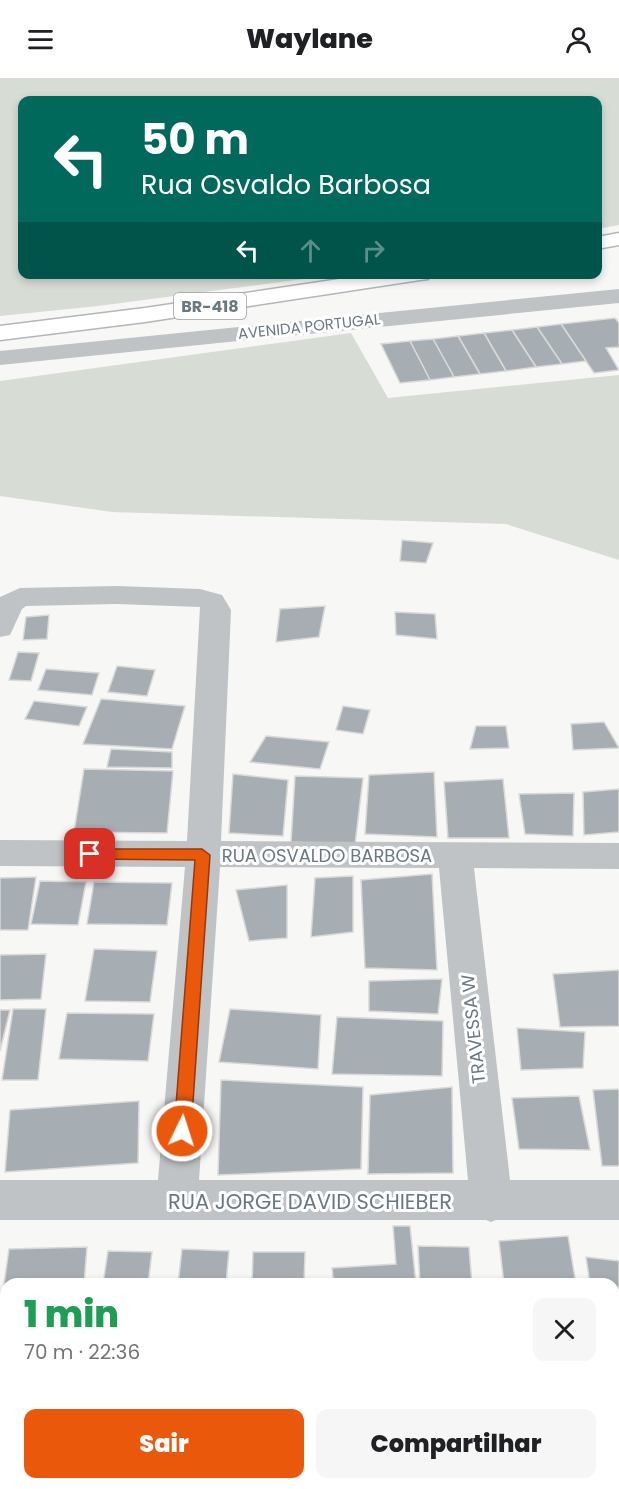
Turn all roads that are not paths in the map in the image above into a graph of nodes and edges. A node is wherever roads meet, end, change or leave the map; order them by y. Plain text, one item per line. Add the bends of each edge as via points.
1 (619, 239) edge
2 (602, 242) edge
3 (386, 279) edge
4 (619, 296) edge
5 (0, 333) edge
6 (0, 358) edge
7 (2, 620) edge
8 (0, 853) edge
9 (202, 855) junction
10 (455, 855) junction
11 (619, 855) edge
12 (0, 1200) edge
13 (619, 1200) edge
14 (177, 1201) junction
15 (491, 1202) junction

1 - 2 main road
3 - 5 main road, BR-418
4 - 6 street, AVENIDA PORTUGAL
7 - 9 street via 9,604 20,597 200,598 212,602 216,610
8 - 9 street, RUA OSVALDO BARBOSA
9 - 10 street, RUA OSVALDO BARBOSA
9 - 14 street
10 - 11 street, RUA OSVALDO BARBOSA
10 - 15 street, TRAVESSA W
12 - 14 street, RUA JORGE DAVID SCHIEBER
13 - 15 street, RUA JORGE DAVID SCHIEBER
14 - 15 street, RUA JORGE DAVID SCHIEBER

